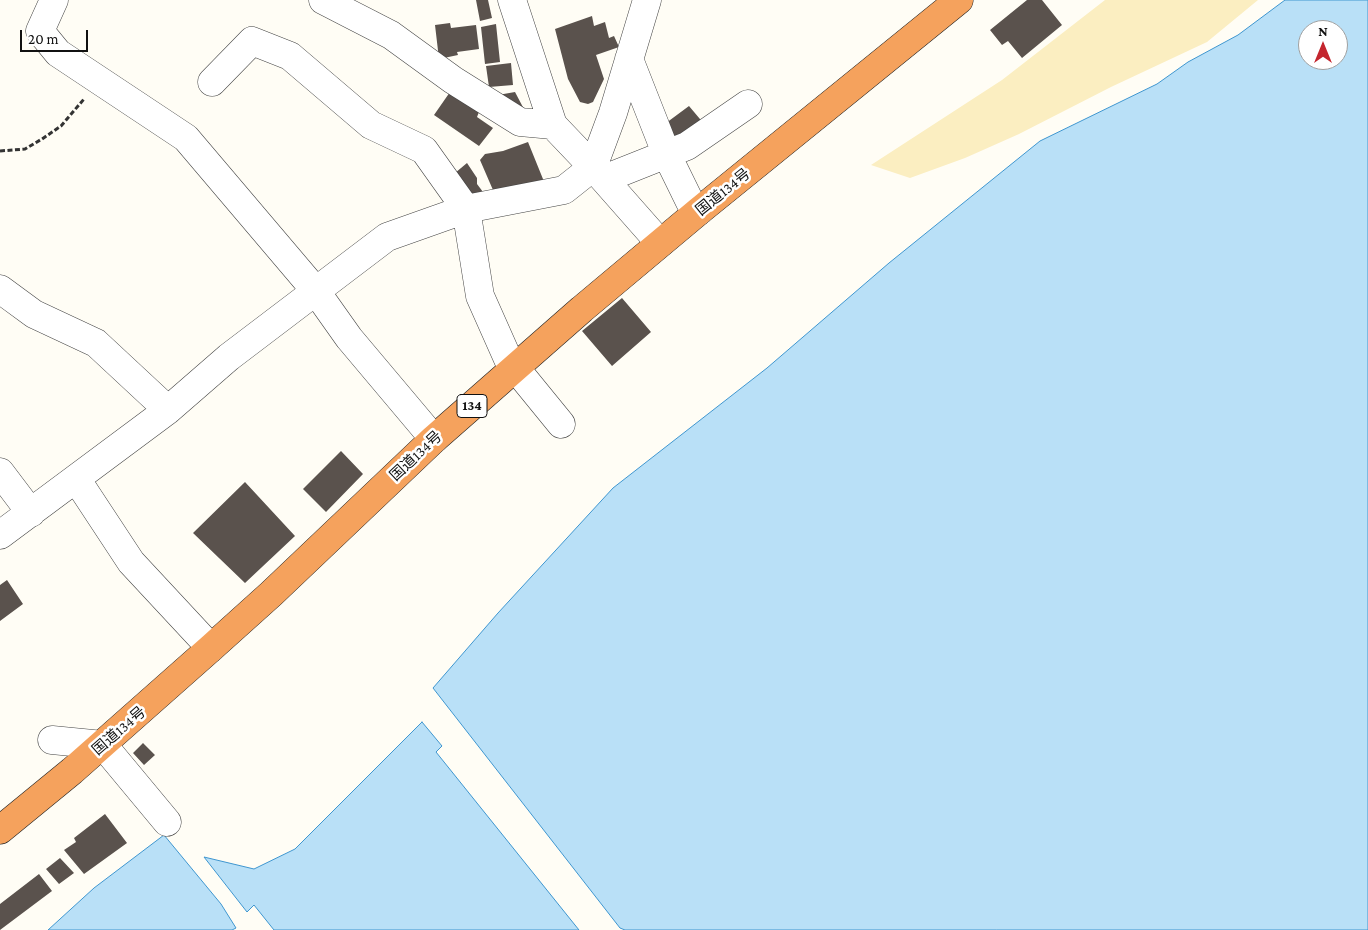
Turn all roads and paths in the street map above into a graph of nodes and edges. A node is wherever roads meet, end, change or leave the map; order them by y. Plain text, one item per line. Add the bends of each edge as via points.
1 (54, 0) edge
2 (324, 0) edge
3 (512, 0) edge
4 (959, 0) edge
5 (641, 6) edge
6 (629, 59) junction
7 (100, 80) junction
8 (212, 82) dead end
9 (748, 104) dead end
10 (553, 125) junction
11 (0, 151) edge
12 (666, 153) junction
13 (599, 173) junction
14 (466, 209) junction
15 (698, 211) junction
16 (660, 243) junction
17 (0, 289) edge
18 (315, 290) junction
19 (514, 368) junction
20 (168, 410) junction
21 (561, 424) dead end
22 (434, 439) junction
23 (0, 472) edge
24 (77, 480) junction
25 (30, 513) junction
26 (0, 535) edge
27 (211, 648) junction
28 (52, 740) dead end
29 (103, 745) junction
30 (167, 822) dead end
31 (0, 830) edge

1 - 7 street via 40,31 58,54
2 - 10 street via 391,35 453,80 520,122
3 - 10 street
4 - 15 highway, 国道134号 / 134
5 - 6 street
6 - 12 street
6 - 13 street
7 - 11 path via 61,126 25,149
7 - 18 street via 186,138
8 - 14 street via 252,42 290,56 372,125 424,150
9 - 12 street via 687,146
10 - 13 street
12 - 13 street
12 - 15 street via 690,202
13 - 14 street via 564,190
13 - 16 street
14 - 18 street via 387,237
14 - 19 street via 480,296
15 - 16 highway, 国道134号 / 134
16 - 19 highway, 国道134号 / 134
17 - 20 street via 34,314 96,343
18 - 20 street
18 - 22 street via 349,338
19 - 21 street
19 - 22 highway, 国道134号 / 134
20 - 24 street
22 - 27 highway, 国道134号 / 134
23 - 25 street
24 - 25 street
24 - 27 street via 131,562
25 - 26 street
27 - 29 highway, 国道134号 / 134
28 - 29 street
29 - 30 street
29 - 31 highway, 国道134号 / 134

